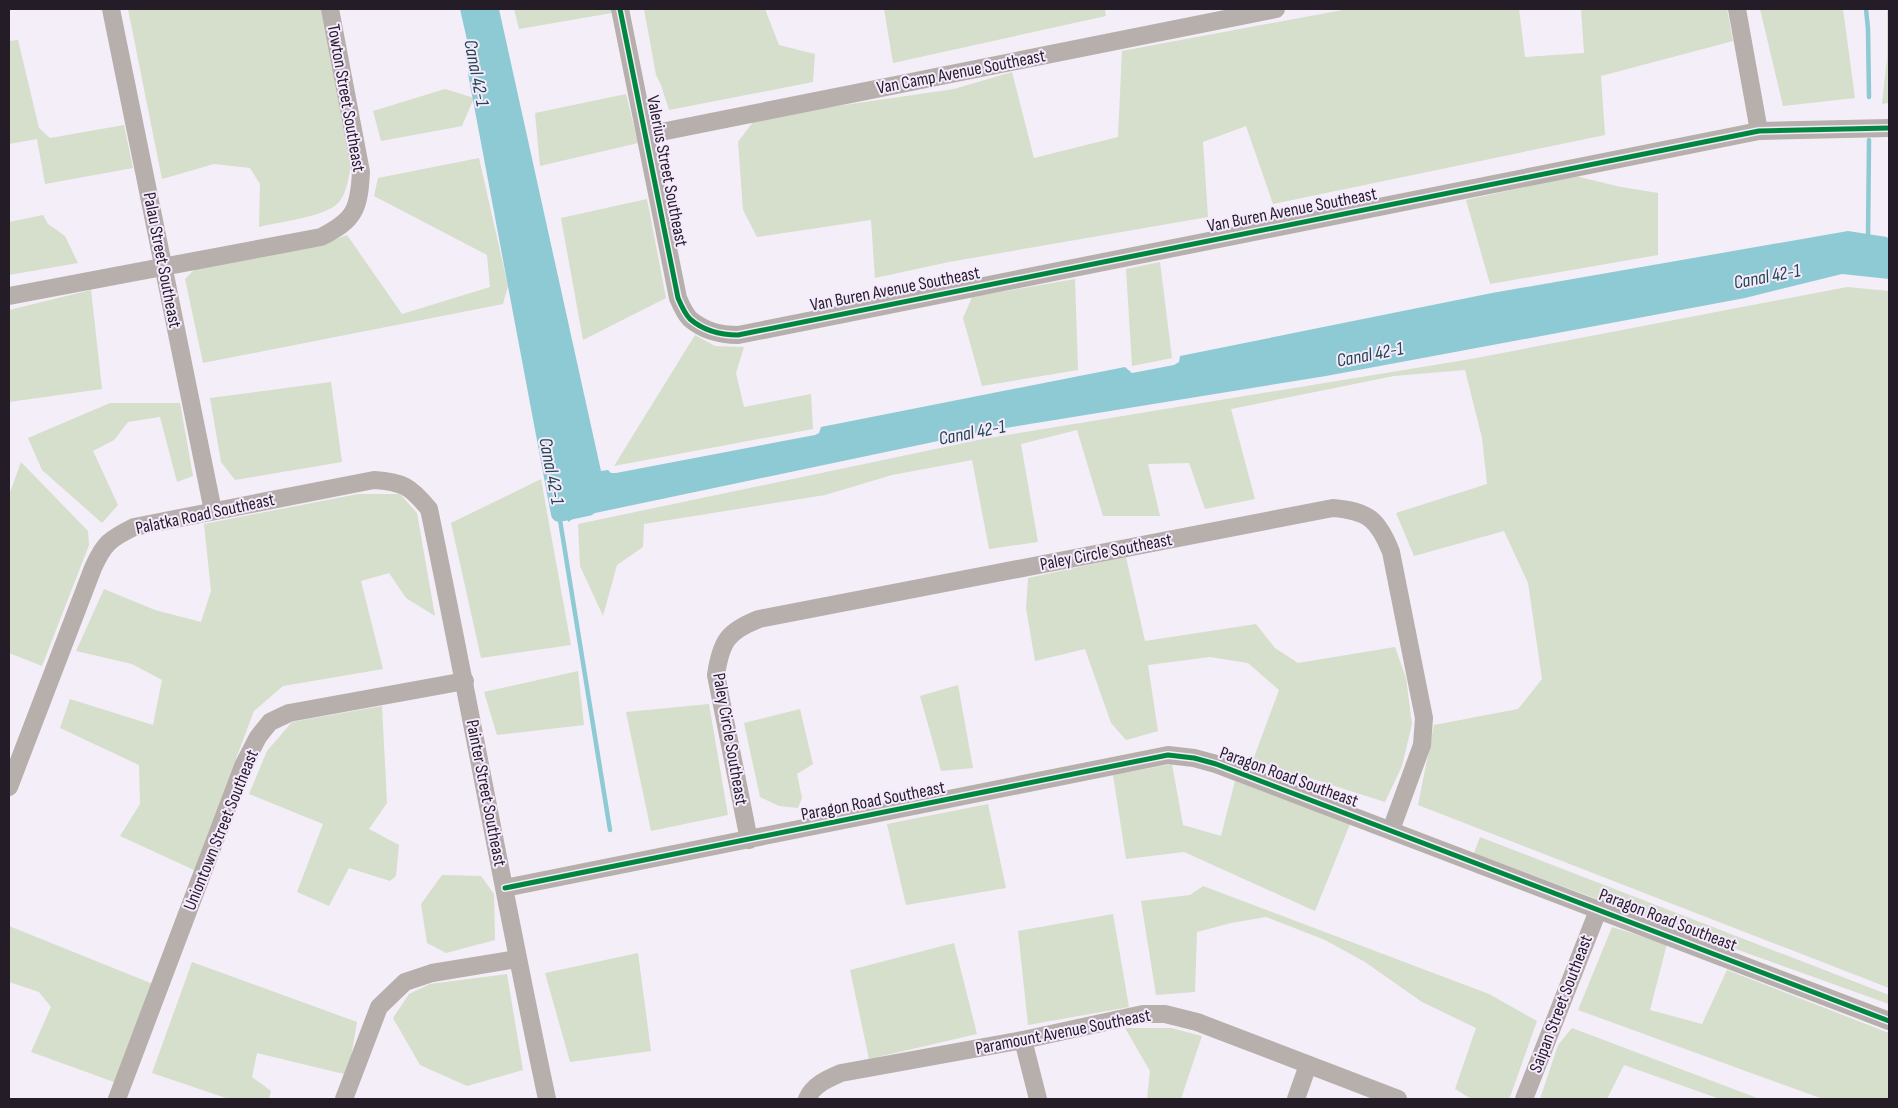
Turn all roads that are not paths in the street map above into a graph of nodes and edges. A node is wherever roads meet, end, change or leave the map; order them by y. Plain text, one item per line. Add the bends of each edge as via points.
1 (111, 9) edge
2 (330, 9) edge
3 (620, 9) edge
4 (1276, 9) edge
5 (1737, 9) edge
6 (1889, 128) edge
7 (1759, 131) junction
8 (646, 135) junction
9 (163, 268) junction
10 (9, 296) edge
11 (704, 328) joint
12 (415, 492) joint
13 (213, 511) junction
14 (465, 681) junction
15 (9, 786) edge
16 (1391, 830) junction
17 (749, 840) junction
18 (505, 888) junction
19 (1599, 908) junction
20 (517, 959) junction
21 (1889, 1021) edge
22 (1023, 1040) junction
23 (1308, 1065) junction
24 (808, 1095) edge
25 (117, 1099) edge
26 (344, 1099) edge
27 (547, 1099) edge
28 (1038, 1099) edge
29 (1296, 1099) edge
30 (1398, 1099) edge
31 (1524, 1099) edge

1 - 9 street, Palau Street Southeast
2 - 9 street, Towton Street Southeast via 361,172 360,197 352,216 340,228 321,237
3 - 8 street, Valerius Street Southeast
4 - 8 street, Van Camp Avenue Southeast
5 - 7 street
6 - 7 street, Van Buren Avenue Southeast
7 - 11 street, Van Buren Avenue Southeast via 738,334 722,335
8 - 11 street, Valerius Street Southeast via 678,298 689,318
9 - 10 street
9 - 13 street, Palau Street Southeast
12 - 13 street, Palatka Road Southeast via 396,482 374,480
12 - 14 street, Painter Street Southeast via 429,509
13 - 15 street, Palatka Road Southeast via 134,527 113,538 101,551
14 - 18 street, Painter Street Southeast
14 - 25 street, Uniontown Street Southeast via 288,713 270,722 243,766
16 - 17 street, Paragon Road Southeast via 1216,764 1168,755
16 - 17 street, Paley Circle Southeast via 1422,745 1424,718 1390,552 1382,531 1367,516 1354,510 1333,508 759,619 739,627 725,642 716,675
16 - 19 street, Paragon Road Southeast
17 - 18 street, Paragon Road Southeast
18 - 20 street, Painter Street Southeast
19 - 21 street, Paragon Road Southeast
19 - 31 street, Saipan Street Southeast
20 - 26 street via 432,973 405,982 379,1007
20 - 27 street, Painter Street Southeast
22 - 23 street, Paramount Avenue Southeast via 1143,1014 1165,1014 1197,1022
22 - 24 street, Paramount Avenue Southeast via 841,1073 824,1081
22 - 28 street
23 - 29 street
23 - 30 street, Paramount Avenue Southeast

